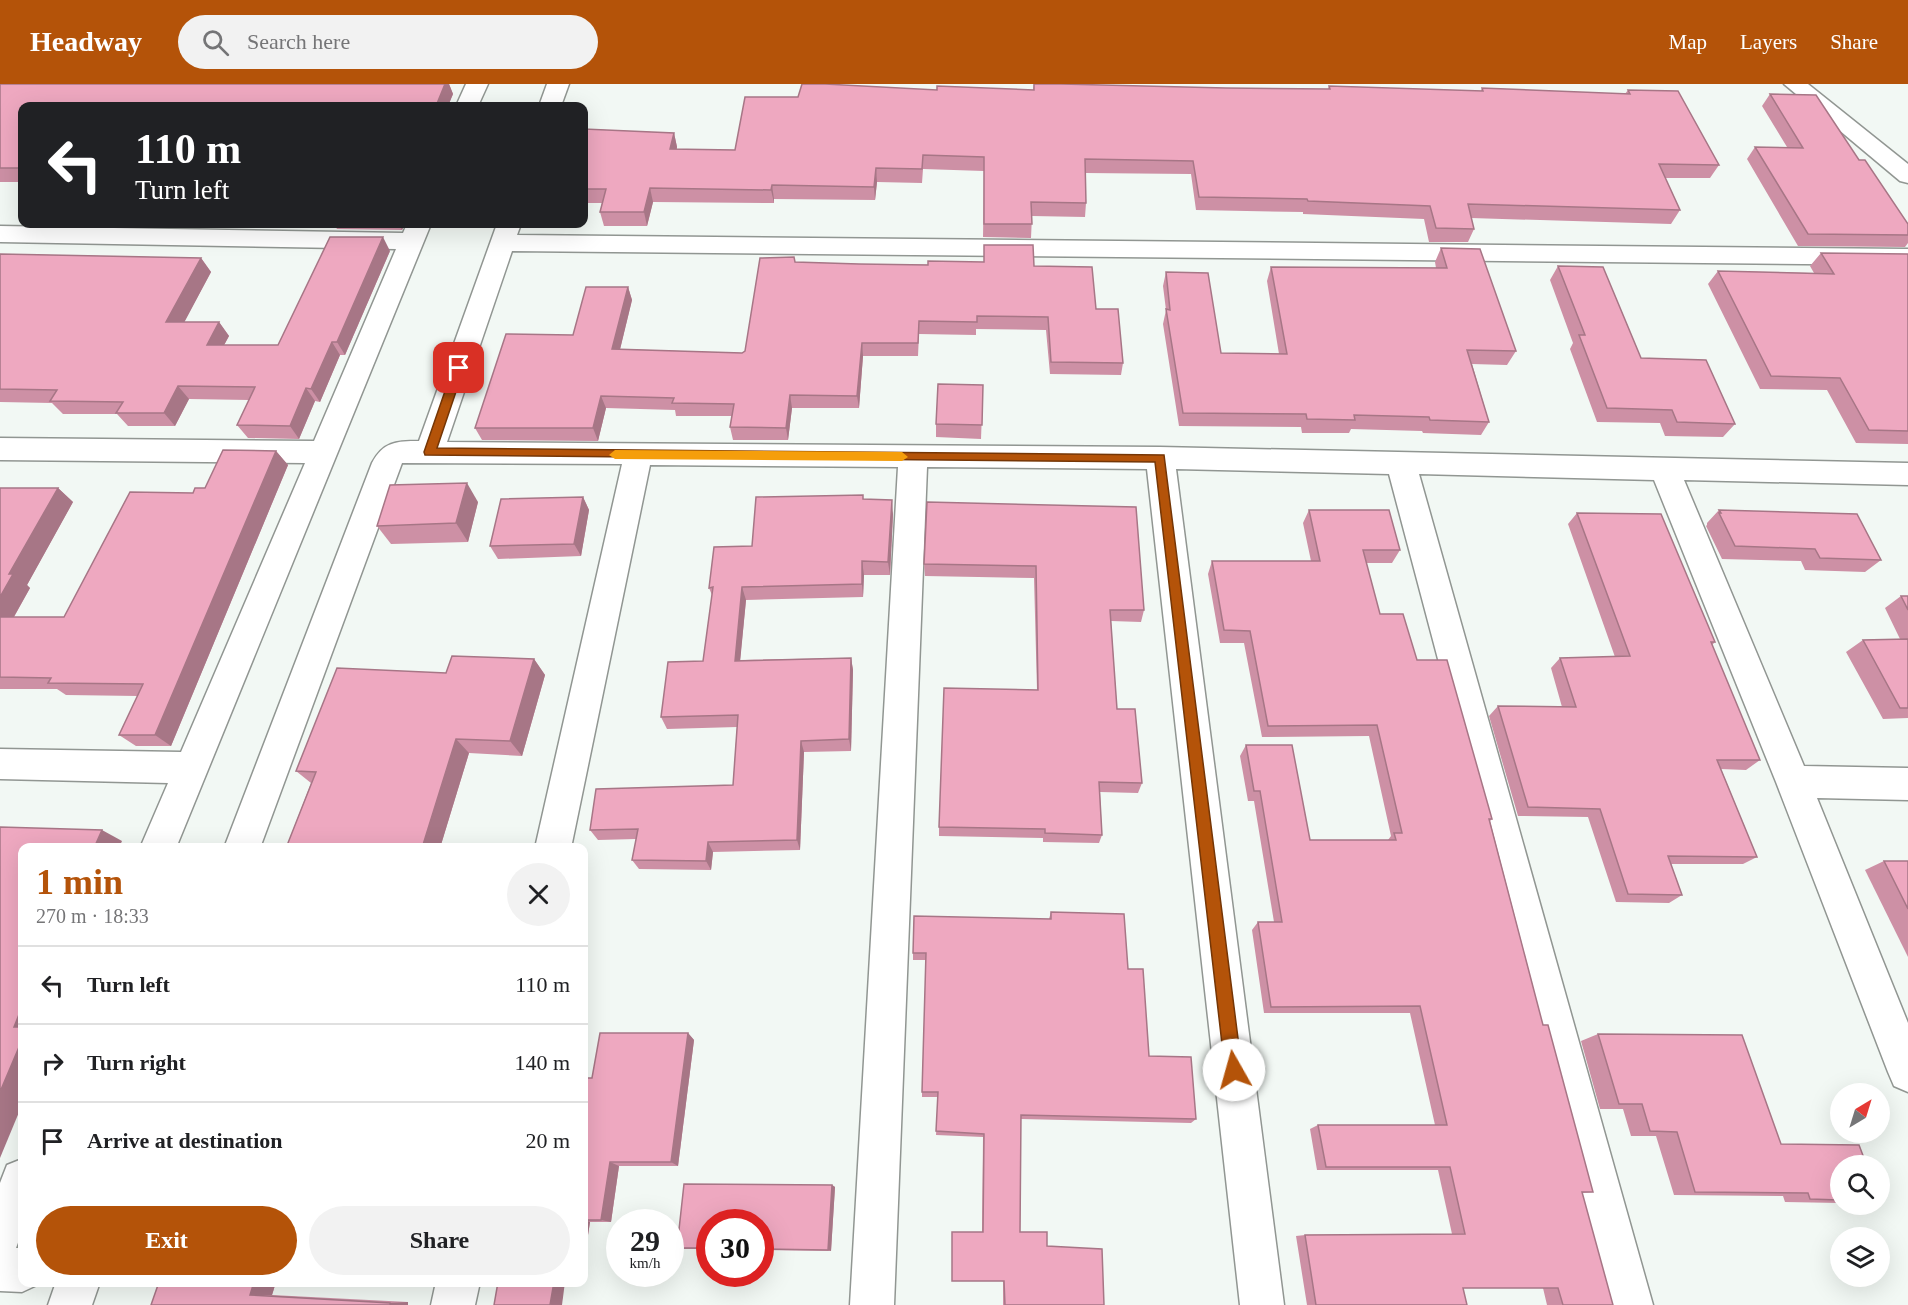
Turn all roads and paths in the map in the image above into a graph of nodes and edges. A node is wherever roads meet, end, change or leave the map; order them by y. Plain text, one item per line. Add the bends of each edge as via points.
1 (477, 84) edge
2 (558, 84) edge
3 (1795, 84) edge
4 (469, 102) edge
5 (551, 102) edge
6 (1908, 176) edge
7 (416, 232) edge
8 (506, 233) edge
9 (0, 234) edge
10 (1908, 257) edge
11 (0, 449) edge
12 (322, 452) junction
13 (429, 452) junction
14 (638, 455) junction
15 (913, 457) junction
16 (1160, 458) junction
17 (1401, 463) junction
18 (1665, 470) junction
19 (1908, 474) edge
20 (0, 764) edge
21 (190, 768) junction
22 (1793, 782) junction
23 (1908, 784) edge
24 (160, 843) edge
25 (244, 843) edge
26 (554, 843) edge
27 (1908, 1072) edge
28 (18, 1190) edge
29 (0, 1235) edge
30 (0, 1269) edge
31 (18, 1270) edge
32 (76, 1287) edge
33 (457, 1287) edge
34 (70, 1305) edge
35 (453, 1305) edge
36 (872, 1305) edge
37 (1262, 1305) edge
38 (1631, 1305) edge

1 - 4 street
2 - 5 street
3 - 6 street
7 - 9 street
7 - 12 street
8 - 10 street
8 - 13 street
11 - 12 street
12 - 21 street
13 - 14 street
13 - 25 street via 402,452 392,455 386,463
14 - 15 street
14 - 26 street
15 - 16 street
15 - 36 street
16 - 17 street
16 - 37 street
17 - 18 street
17 - 38 street
18 - 19 street
18 - 22 street
20 - 21 street
21 - 24 street
22 - 23 street
22 - 27 street
28 - 29 street
30 - 31 street
32 - 34 street
33 - 35 street

